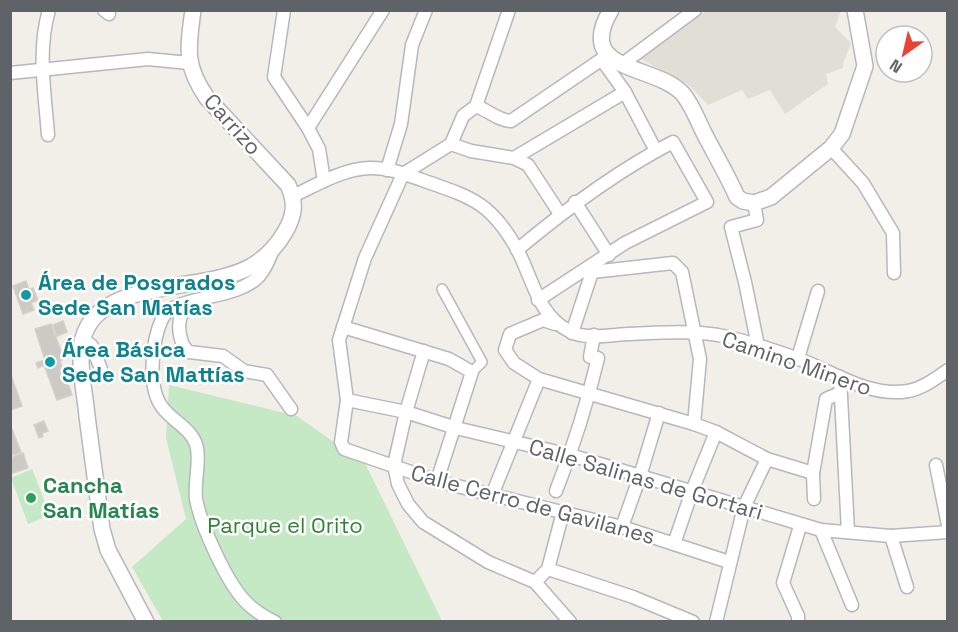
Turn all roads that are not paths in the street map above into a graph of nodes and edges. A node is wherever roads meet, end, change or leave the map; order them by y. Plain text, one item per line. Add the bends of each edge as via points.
1 (50, 10) edge
2 (194, 10) edge
3 (284, 10) edge
4 (384, 10) edge
5 (426, 10) edge
6 (509, 10) edge
7 (611, 10) edge
8 (695, 10) edge
9 (855, 10) edge
10 (605, 58) junction
11 (189, 63) junction
12 (621, 65) junction
13 (44, 70) junction
14 (10, 74) edge
15 (625, 92) junction
16 (476, 106) junction
17 (308, 128) junction
18 (48, 135) dead end
19 (451, 144) junction
20 (831, 148) junction
21 (656, 151) junction
22 (514, 158) junction
23 (387, 170) junction
24 (404, 174) junction
25 (324, 181) junction
26 (293, 196) junction
27 (575, 202) junction
28 (754, 203) junction
29 (560, 214) junction
30 (275, 246) junction
31 (517, 250) junction
32 (609, 255) junction
33 (894, 273) dead end
34 (442, 289) dead end
35 (818, 291) dead end
36 (201, 299) junction
37 (538, 300) junction
38 (557, 324) junction
39 (343, 327) junction
40 (693, 332) junction
41 (572, 333) junction
42 (594, 335) junction
43 (82, 338) junction
44 (758, 346) junction
45 (424, 351) junction
46 (798, 358) junction
47 (101, 369) dead end
48 (948, 370) edge
49 (472, 372) junction
50 (840, 377) junction
51 (539, 379) junction
52 (590, 393) junction
53 (840, 393) junction
54 (347, 400) junction
55 (291, 409) dead end
56 (406, 412) junction
57 (659, 413) junction
58 (694, 424) junction
59 (456, 428) junction
60 (716, 432) junction
61 (515, 441) junction
62 (570, 456) junction
63 (767, 459) junction
64 (394, 465) junction
65 (936, 465) dead end
66 (813, 473) junction
67 (640, 476) junction
68 (437, 481) junction
69 (556, 491) dead end
70 (692, 491) junction
71 (492, 495) junction
72 (814, 499) dead end
73 (744, 507) junction
74 (563, 512) junction
75 (948, 525) edge
76 (622, 526) junction
77 (800, 526) junction
78 (821, 530) junction
79 (848, 532) junction
80 (948, 532) edge
81 (891, 536) junction
82 (674, 544) junction
83 (729, 562) junction
84 (549, 569) junction
85 (535, 582) junction
86 (907, 587) dead end
87 (852, 605) dead end
88 (146, 621) edge
89 (275, 621) edge
90 (570, 621) edge
91 (693, 621) edge
92 (716, 621) edge
93 (798, 621) edge

1 - 13 street via 43,30
2 - 11 street, Carrizo
3 - 17 street via 274,77
4 - 17 street
5 - 23 street via 412,45 401,124
6 - 16 street
7 - 10 street via 601,34
8 - 12 street
9 - 20 street via 865,66 847,126
10 - 12 street
10 - 15 street
10 - 16 street via 511,121 503,121
11 - 13 street via 148,59
11 - 26 street, Carrizo via 207,98 288,185
12 - 28 street via 661,80 682,94 736,197
13 - 14 street
13 - 18 street
15 - 21 street
15 - 22 street
16 - 19 street via 464,116
17 - 25 street via 319,149
19 - 22 street
19 - 24 street
20 - 28 street via 771,197
20 - 33 street via 863,183 893,234
21 - 27 street
21 - 32 street via 673,142 707,202 643,233
22 - 29 street via 528,165
23 - 24 street, Camino Minero
23 - 25 street, Camino Minero via 358,169
24 - 31 street, Camino Minero via 471,197 494,216
24 - 39 street via 365,258
25 - 26 street, Camino Minero
26 - 30 street via 290,222
27 - 29 street
27 - 32 street
28 - 44 street via 757,220 731,227
29 - 31 street
30 - 36 street via 259,277 233,292
30 - 43 street via 240,272 114,303 94,317
31 - 37 street, Camino Minero
32 - 37 street
34 - 49 street via 482,362
35 - 46 street
36 - 55 street via 187,308 180,320 184,349 223,356 244,371 267,375
36 - 89 street via 171,307 162,318 154,349 155,393 162,408 191,435 197,448 196,496 208,538 246,603
37 - 38 street, Camino Minero
38 - 41 street, Camino Minero
38 - 51 street via 543,321 510,334 506,343 505,350 514,363
39 - 45 street
39 - 54 street via 339,340
40 - 41 street via 682,272 673,263 592,272
40 - 42 street, Camino Minero
40 - 44 street, Camino Minero
40 - 58 street via 700,359
41 - 42 street, Camino Minero
42 - 52 street via 590,357 598,358
43 - 47 street via 92,346
43 - 88 street via 81,367 102,529 108,550
44 - 46 street, Camino Minero
45 - 49 street
45 - 56 street
46 - 50 street, Camino Minero
48 - 50 street, Camino Minero via 907,391 879,391
49 - 59 street
50 - 53 street
51 - 52 street
51 - 61 street
52 - 57 street
52 - 62 street
53 - 66 street via 826,399
53 - 79 street
54 - 56 street, Calle Salinas de Gortari
54 - 64 street, Calle Cerro de Gavilanes via 341,442 344,449
56 - 59 street, Calle Salinas de Gortari
56 - 64 street
57 - 58 street
57 - 67 street
58 - 60 street
59 - 61 street, Calle Salinas de Gortari
59 - 68 street
60 - 63 street
60 - 70 street
61 - 62 street, Calle Salinas de Gortari
61 - 71 street
62 - 67 street, Calle Salinas de Gortari
62 - 69 street
63 - 66 street
63 - 73 street
64 - 68 street, Calle Cerro de Gavilanes
64 - 85 street via 408,504 423,522 488,562
65 - 75 street
66 - 72 street
67 - 70 street, Calle Salinas de Gortari
67 - 76 street
68 - 71 street, Calle Cerro de Gavilanes
70 - 73 street, Calle Salinas de Gortari
70 - 82 street
71 - 74 street, Calle Cerro de Gavilanes
73 - 77 street, Calle Salinas de Gortari
73 - 83 street
74 - 76 street, Calle Cerro de Gavilanes
74 - 84 street
76 - 82 street, Calle Cerro de Gavilanes
77 - 78 street, Calle Salinas de Gortari
77 - 93 street via 783,583
78 - 79 street, Calle Salinas de Gortari
78 - 87 street
79 - 81 street, Calle Salinas de Gortari
80 - 81 street, Calle Salinas de Gortari
81 - 86 street
82 - 83 street, Calle Cerro de Gavilanes
83 - 92 street
84 - 85 street
84 - 91 street
85 - 90 street

